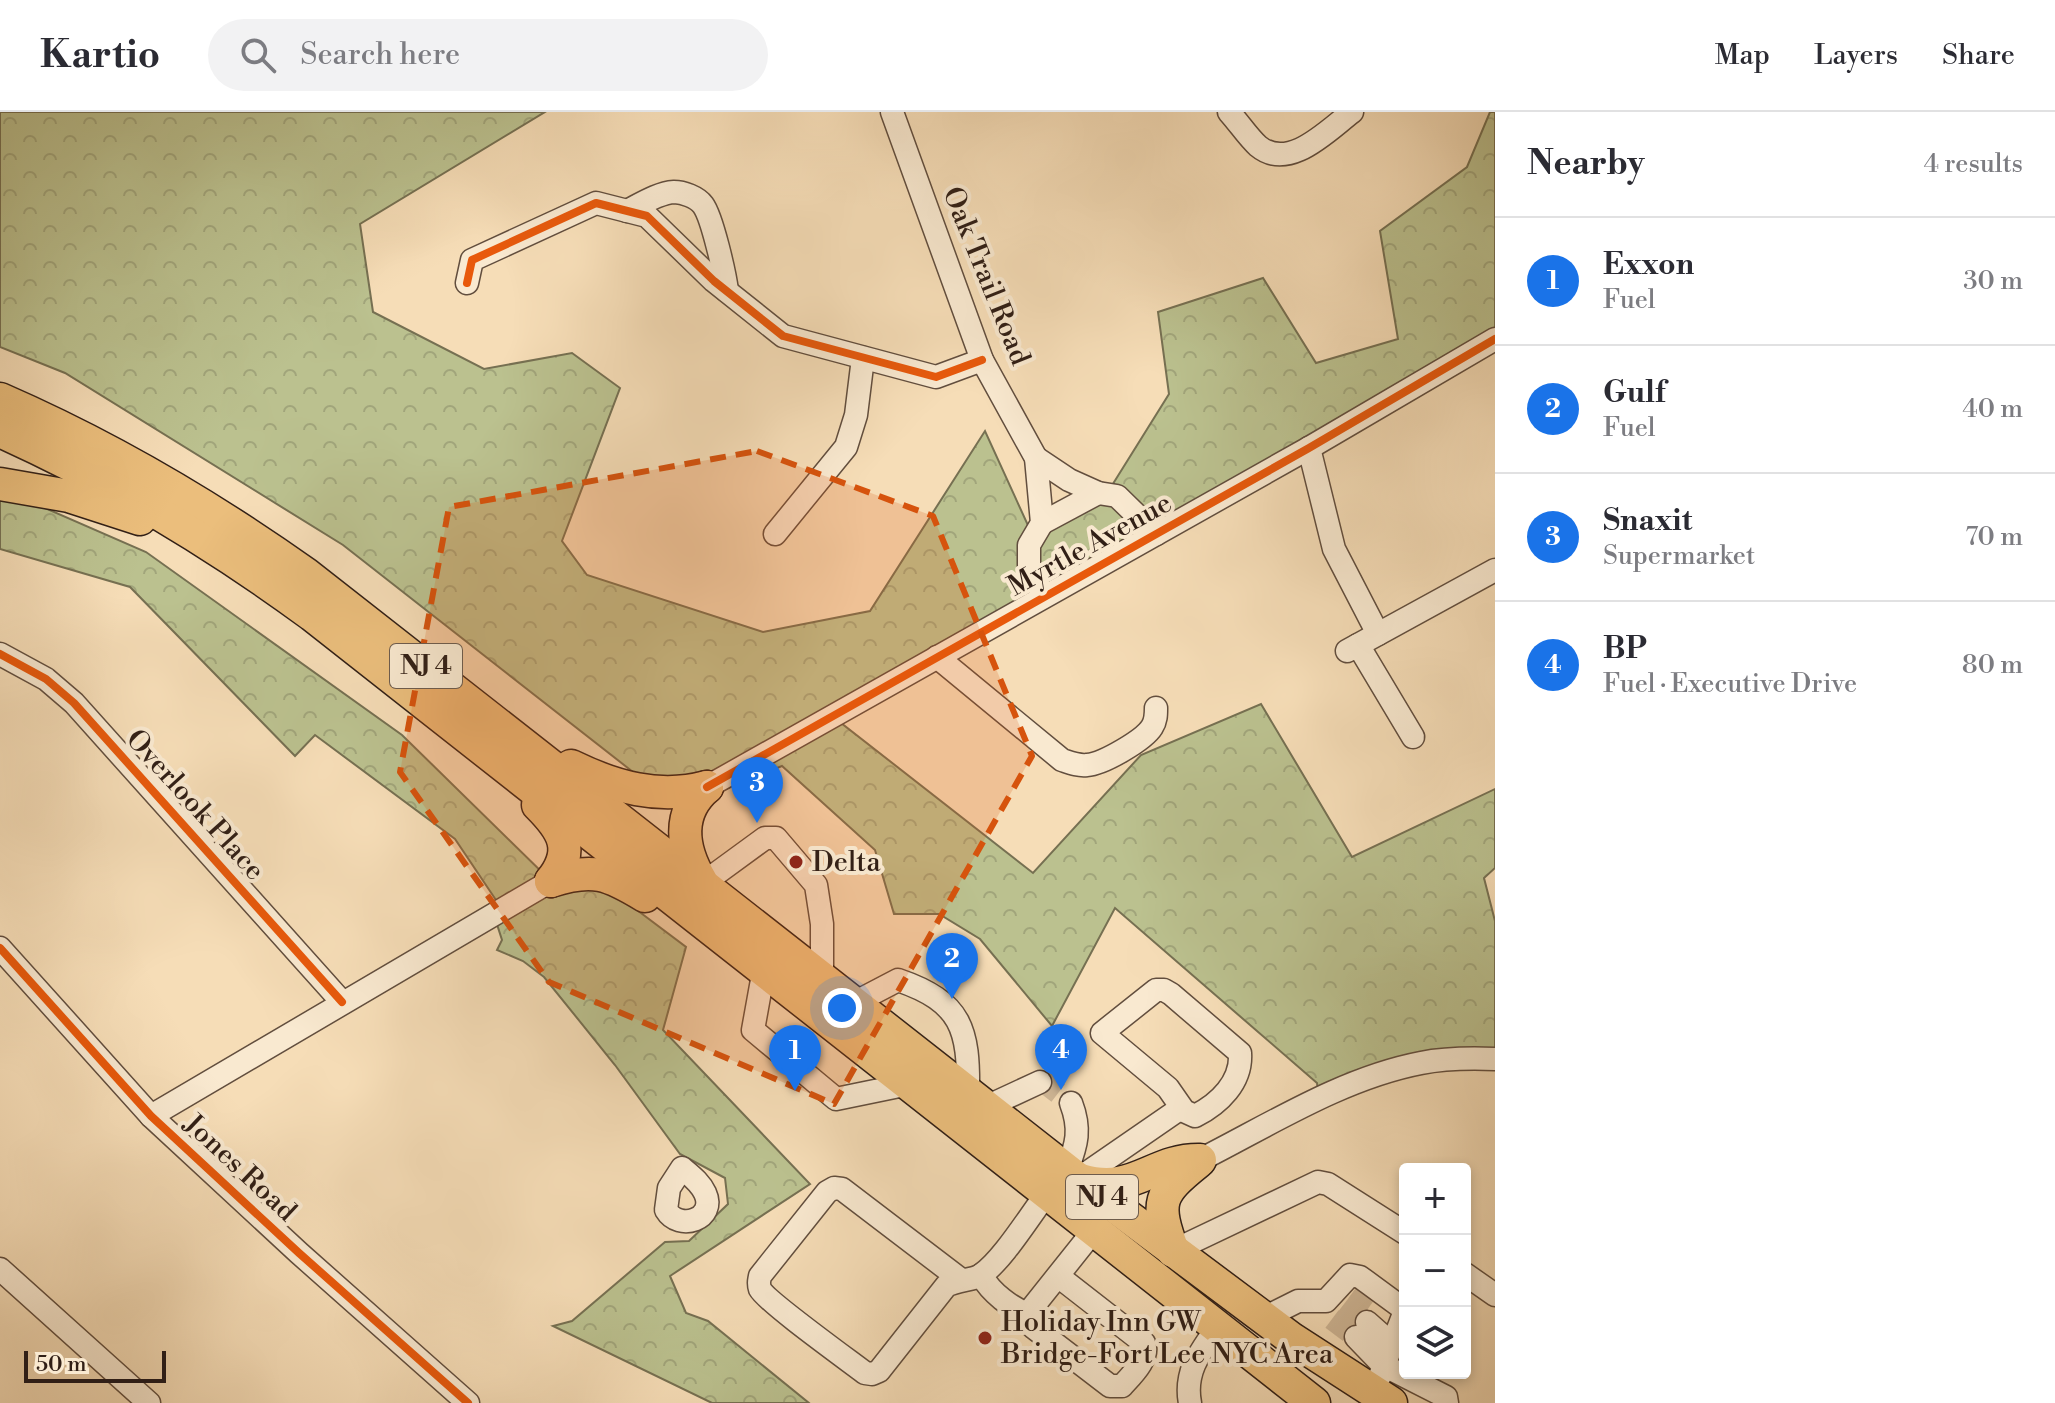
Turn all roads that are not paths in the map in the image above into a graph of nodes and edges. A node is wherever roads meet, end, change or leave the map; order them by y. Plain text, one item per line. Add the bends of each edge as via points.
1 (892, 112) edge
2 (1229, 112) edge
3 (1352, 112) edge
4 (627, 211) junction
5 (467, 283) dead end
6 (727, 291) junction
7 (1495, 339) edge
8 (863, 358) junction
9 (982, 360) junction
10 (0, 399) edge
11 (0, 431) edge
12 (1309, 448) junction
13 (1036, 458) junction
14 (0, 484) edge
15 (1098, 493) junction
16 (1042, 523) junction
17 (775, 534) dead end
18 (1156, 534) junction
19 (227, 555) junction
20 (1495, 570) edge
21 (1044, 595) junction
22 (1378, 634) junction
23 (0, 654) edge
24 (937, 657) junction
25 (1156, 708) dead end
26 (487, 733) junction
27 (1413, 737) dead end
28 (707, 787) junction
29 (551, 881) junction
30 (702, 884) junction
31 (0, 948) edge
32 (756, 963) junction
33 (822, 977) junction
34 (342, 1002) junction
35 (854, 1003) junction
36 (1495, 1059) edge
37 (1040, 1082) dead end
38 (909, 1084) junction
39 (977, 1100) junction
40 (1071, 1103) dead end
41 (1181, 1108) junction
42 (151, 1116) junction
43 (1200, 1160) junction
44 (1064, 1180) junction
45 (1095, 1229) junction
46 (1399, 1229) edge
47 (1173, 1251) junction
48 (0, 1269) edge
49 (1058, 1276) junction
50 (970, 1277) junction
51 (1471, 1278) edge
52 (1495, 1295) edge
53 (1399, 1310) edge
54 (1030, 1315) junction
55 (1399, 1315) edge
56 (1264, 1318) junction
57 (1367, 1322) junction
58 (1217, 1328) junction
59 (1399, 1328) edge
60 (1393, 1345) junction
61 (1383, 1387) edge
62 (149, 1403) edge
63 (468, 1403) edge
64 (1190, 1403) edge
65 (1314, 1403) edge
66 (1447, 1403) edge

1 - 9 street, Oak Trail Road
2 - 3 street via 1260,148 1285,156 1305,148
4 - 5 street via 596,203 472,260
4 - 6 street via 647,216
4 - 6 street via 674,192 703,205
6 - 8 street via 783,336
7 - 12 street, Myrtle Avenue
8 - 9 street via 936,377
8 - 17 street via 846,447
9 - 13 street, Oak Trail Road
10 - 26 highway, NJ 4 via 100,447 239,528 315,581
11 - 19 highway, NJ 4 via 108,484
12 - 18 street, Myrtle Avenue
12 - 22 street via 1334,549
13 - 15 street
13 - 16 street
14 - 19 highway via 87,501
15 - 16 street
15 - 18 street via 1117,496
16 - 21 street via 1029,545 1029,569
18 - 21 street, Myrtle Avenue
19 - 26 highway, NJ 4
20 - 22 street
21 - 24 street, Myrtle Avenue
22 - 27 street via 1353,648
23 - 34 street, Overlook Place via 46,679 81,710
24 - 25 street via 1062,760 1076,765 1103,762 1148,732
24 - 28 street, Myrtle Avenue
26 - 28 highway via 618,786 667,793
26 - 29 highway via 558,827 565,851
26 - 30 highway, NJ 4
26 - 32 highway, NJ 4
28 - 30 highway via 689,808 684,825 688,852
29 - 32 highway via 589,872 607,875
29 - 34 street
30 - 33 highway, NJ 4
30 - 33 street via 765,838 776,838 816,885
31 - 42 street, Jones Road
32 - 38 highway, NJ 4
32 - 38 street via 753,1030 836,1099
33 - 35 highway, NJ 4
34 - 42 street
35 - 39 highway, NJ 4
35 - 39 street via 898,980 922,989 959,1019
36 - 43 street via 1461,1058 1390,1070
37 - 39 street
38 - 44 highway, NJ 4
39 - 44 highway, NJ 4
40 - 44 street via 1078,1122
41 - 41 street via 1195,1116 1222,1097 1235,1077 1240,1053 1168,992 1156,990 1102,1033 1168,1088
41 - 44 street
42 - 63 street, Jones Road
43 - 44 highway via 1179,1161 1119,1185
43 - 47 highway via 1175,1180 1162,1201
44 - 45 highway, NJ 4
44 - 47 highway, NJ 4
44 - 50 street via 990,1267
45 - 49 street
45 - 58 highway, NJ 4
46 - 47 street via 1318,1182
47 - 56 highway, NJ 4
48 - 62 street
49 - 54 street
49 - 54 street via 1144,1343 1145,1357 1124,1384 1114,1388 1033,1327
50 - 50 street via 946,1286 872,1374 759,1285 760,1276 834,1188
50 - 54 street
51 - 52 street
53 - 56 street via 1360,1277 1350,1275 1336,1298 1298,1301
55 - 57 street
56 - 61 highway, NJ 4
57 - 60 street
57 - 61 street
58 - 64 street via 1192,1368
58 - 65 highway, NJ 4
59 - 60 street
60 - 61 street
61 - 66 street via 1446,1397

